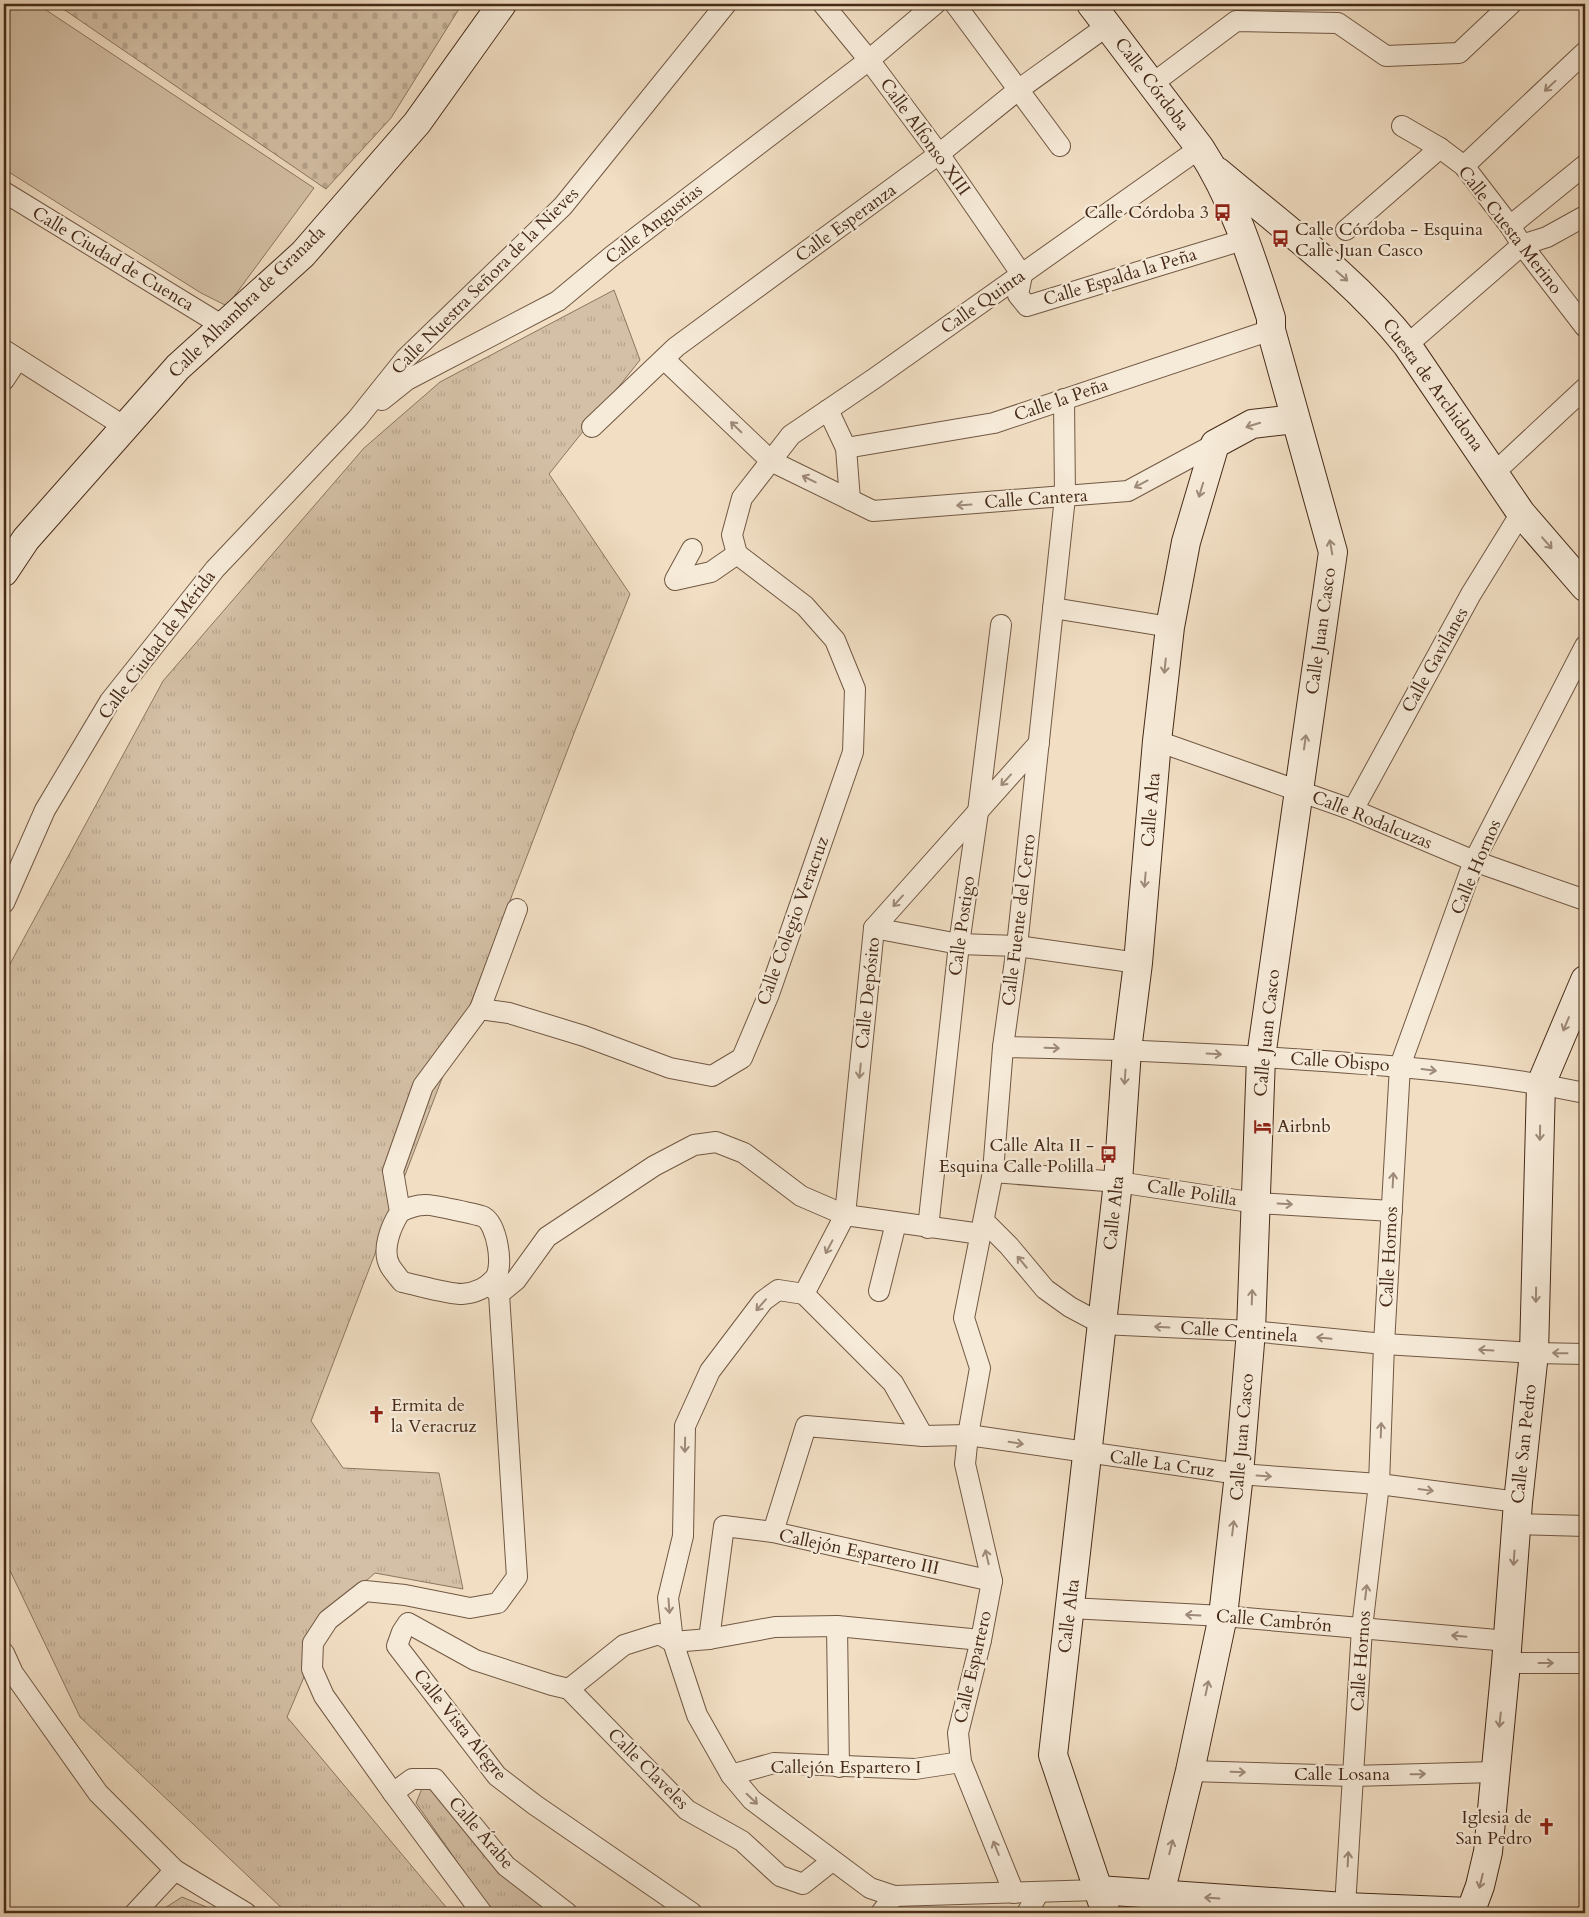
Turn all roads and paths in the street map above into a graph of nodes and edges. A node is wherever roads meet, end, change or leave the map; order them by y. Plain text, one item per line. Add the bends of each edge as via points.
1 (502, 4) edge
2 (726, 4) edge
3 (823, 4) edge
4 (935, 4) edge
5 (954, 4) edge
6 (1091, 4) edge
7 (1511, 4) edge
8 (1108, 26) junction
9 (1585, 52) edge
10 (869, 60) junction
11 (1152, 84) junction
12 (1018, 90) junction
13 (1402, 126) dead end
14 (1060, 146) dead end
15 (1440, 148) junction
16 (940, 154) junction
17 (1206, 157) junction
18 (1585, 165) edge
19 (1464, 166) junction
20 (4, 192) edge
21 (1585, 216) edge
22 (1510, 226) junction
23 (1287, 230) junction
24 (1346, 230) dead end
25 (1246, 239) junction
26 (1522, 245) junction
27 (1022, 275) junction
28 (223, 326) junction
29 (1585, 327) edge
30 (1271, 330) junction
31 (1407, 345) junction
32 (11, 354) edge
33 (664, 359) junction
34 (4, 380) edge
35 (1585, 388) edge
36 (1064, 399) junction
37 (828, 410) junction
38 (357, 419) junction
39 (1295, 419) junction
40 (125, 427) junction
41 (592, 427) dead end
42 (1215, 444) junction
43 (846, 448) junction
44 (771, 460) junction
45 (1495, 472) junction
46 (1065, 497) junction
47 (850, 500) junction
48 (1521, 513) junction
49 (692, 550) dead end
50 (737, 554) junction
51 (4, 572) edge
52 (1585, 587) edge
53 (1053, 608) junction
54 (1001, 625) dead end
55 (1170, 627) junction
56 (1585, 646) edge
57 (1157, 742) junction
58 (1039, 743) junction
59 (1298, 790) junction
60 (1353, 810) junction
61 (978, 812) junction
62 (1474, 861) junction
63 (1585, 900) edge
64 (4, 904) edge
65 (517, 909) dead end
66 (874, 928) junction
67 (959, 944) junction
68 (1017, 946) junction
69 (1138, 963) junction
70 (1585, 980) edge
71 (480, 1010) junction
72 (1003, 1047) junction
73 (1127, 1050) junction
74 (1261, 1057) junction
75 (1400, 1066) junction
76 (1541, 1084) junction
77 (1585, 1093) edge
78 (994, 1172) junction
79 (1118, 1182) junction
80 (1256, 1203) junction
81 (1392, 1211) junction
82 (400, 1212) junction
83 (845, 1215) junction
84 (896, 1223) junction
85 (928, 1228) junction
86 (982, 1228) junction
87 (494, 1289) junction
88 (880, 1291) dead end
89 (804, 1294) junction
90 (1102, 1324) junction
91 (1251, 1331) junction
92 (1384, 1344) junction
93 (1534, 1353) junction
94 (1585, 1354) edge
95 (968, 1435) junction
96 (923, 1436) junction
97 (1087, 1454) junction
98 (1239, 1474) junction
99 (1379, 1484) junction
100 (1517, 1513) junction
101 (1585, 1526) edge
102 (773, 1532) junction
103 (992, 1581) junction
104 (405, 1595) junction
105 (1070, 1608) junction
106 (1223, 1616) junction
107 (408, 1623) junction
108 (838, 1626) junction
109 (1362, 1628) junction
110 (709, 1638) junction
111 (980, 1640) junction
112 (672, 1642) junction
113 (1507, 1652) junction
114 (4, 1653) edge
115 (1585, 1663) edge
116 (569, 1689) junction
117 (961, 1762) junction
118 (839, 1767) junction
119 (1190, 1771) junction
120 (1494, 1772) junction
121 (731, 1775) junction
122 (1353, 1776) junction
123 (393, 1793) junction
124 (832, 1861) junction
125 (175, 1870) junction
126 (1040, 1892) junction
127 (1014, 1893) junction
128 (1160, 1894) junction
129 (894, 1896) junction
130 (1102, 1902) edge
131 (1345, 1907) junction
132 (1312, 1909) edge
133 (135, 1913) edge
134 (246, 1913) edge
135 (482, 1913) edge
136 (567, 1913) edge
137 (692, 1913) edge
138 (881, 1913) edge
139 (1027, 1913) edge
140 (1473, 1913) edge

1 - 28 street, Calle Alhambra de Granada via 417,123 303,254
2 - 38 street, Calle Nuestra Señora de la Nieves via 563,206 405,358
3 - 10 street, Calle Alfonso XIII
4 - 10 street, Calle Angustias
5 - 12 street
6 - 8 street, Calle Córdoba
7 - 11 street via 1459,53 1386,56 1338,23 1236,20
8 - 11 street, Calle Córdoba
8 - 12 street, Calle Esperanza
9 -> 19 street
10 - 16 street, Calle Alfonso XIII
10 - 38 street, Calle Angustias via 558,300 407,380
11 - 17 street, Calle Córdoba
12 - 14 street
12 - 16 street, Calle Esperanza
13 - 15 street, Calle Cuesta Merino
15 - 19 street, Calle Cuesta Merino
15 - 24 street
16 - 27 street, Calle Alfonso XIII
16 - 33 street, Calle Esperanza
17 - 23 street, Cuesta de Archidona
17 - 25 street, Calle Juan Casco
17 - 27 street, Calle Quinta
18 - 22 street
19 - 22 street, Calle Cuesta Merino
20 - 28 street, Calle Ciudad de Cuenca
21 - 26 street via 1547,237
22 - 26 street, Calle Cuesta Merino
23 - 25 street via 1258,226 1249,230
23 -> 31 street, Cuesta de Archidona via 1345,278
25 - 27 street, Calle Espalda la Peña via 1027,306 1018,296
25 - 30 street, Calle Juan Casco via 1271,318
26 - 29 street, Calle Cuesta Merino
26 - 31 street
27 - 37 street, Calle Quinta
28 - 40 street, Calle Alhambra de Granada via 178,367
30 - 36 street, Calle la Peña
30 - 39 street, Calle Juan Casco
31 - 45 street, Cuesta de Archidona
32 - 34 street
32 - 40 street
33 - 41 street, Calle Esperanza
44 -> 33 street, Calle Cantera
35 - 45 street
36 - 43 street, Calle la Peña via 994,423
36 - 46 street, Calle Fuente del Cerro
37 - 43 street
37 - 44 street, Calle Quinta via 791,435
38 - 64 street, Calle Ciudad de Mérida via 214,568 110,701 45,810
39 -> 42 street, Calle Cantera via 1252,424
59 -> 39 street, Calle Juan Casco via 1333,552
40 - 51 street, Calle Alhambra de Granada via 26,539
42 -> 46 street, Calle Cantera via 1128,491
42 -> 55 street, Calle Alta via 1186,542
43 - 47 street
47 -> 44 street, Calle Cantera
44 - 50 street via 742,498 732,535
45 - 48 street, Cuesta de Archidona
46 -> 47 street, Calle Cantera via 873,511
46 - 53 street, Calle Fuente del Cerro
48 -> 52 street, Cuesta de Archidona
48 - 60 street, Calle Gavilanes via 1471,594
49 - 50 street via 675,580 711,572
50 - 71 street, Calle Colegio Veracruz via 805,606 835,640 855,689 853,752 769,994 742,1058 712,1076 670,1068 509,1013
53 - 55 street
53 - 58 street, Calle Fuente del Cerro
54 - 61 street, Calle Postigo
55 -> 57 street, Calle Alta
56 - 62 street, Calle Hornos
57 - 59 street, Calle Rodalcuzas
57 -> 69 street, Calle Alta
58 -> 61 street, Calle Depósito
58 - 68 street, Calle Fuente del Cerro
59 - 60 street, Calle Rodalcuzas
59 - 74 street, Calle Juan Casco
60 - 62 street, Calle Rodalcuzas
61 -> 66 street, Calle Depósito
61 - 67 street, Calle Postigo
62 - 63 street, Calle Rodalcuzas
62 - 75 street, Calle Hornos
65 - 71 street
66 - 67 street
66 -> 83 street, Calle Depósito
67 - 68 street
67 - 85 street, Calle Postigo
68 - 69 street
68 - 72 street, Calle Fuente del Cerro
69 - 73 street, Calle Alta
70 -> 76 street, Calle San Pedro
71 - 82 street via 423,1086 393,1171
72 -> 73 street, Calle Obispo
72 - 78 street, Calle Fuente del Cerro
73 -> 74 street, Calle Obispo
73 -> 79 street, Calle Alta
74 - 75 street, Calle Obispo
74 - 80 street, Calle Juan Casco
75 -> 76 street, Calle Obispo
81 -> 75 street, Calle Hornos
76 - 77 street, Calle Obispo
76 -> 93 street, Calle San Pedro
78 - 79 street, Calle Polilla
78 - 86 street, Calle Fuente del Cerro
79 - 80 street, Calle Polilla
79 - 90 street, Calle Alta
80 -> 81 street, Calle Polilla
91 -> 80 street, Calle Juan Casco
81 - 92 street, Calle Hornos
82 - 87 street via 426,1204 484,1217 493,1229 499,1262
82 - 87 street via 392,1224 387,1242 388,1264 402,1282 461,1294
83 - 84 street
83 - 87 street via 801,1196 744,1153 716,1142 694,1145 654,1166 547,1237 516,1280
83 -> 89 street, Calle Depósito
84 - 85 street
84 - 88 street
85 - 86 street
90 -> 86 street, Calle Centinela via 1045,1289 1009,1246
86 - 95 street, Calle Fuente del Cerro via 964,1318 980,1368
87 - 104 street via 517,1576 498,1603 470,1608
89 - 96 street via 893,1383
89 -> 112 street via 778,1290 764,1301 710,1371 685,1426 683,1536 668,1598
91 -> 90 street, Calle Centinela
90 - 97 street, Calle Alta
92 -> 91 street, Calle Centinela
91 - 98 street, Calle Juan Casco
93 -> 92 street, Calle Centinela
99 -> 92 street, Calle Hornos
94 -> 93 street, Calle Centinela
93 - 100 street, Calle San Pedro
95 - 96 street, Calle La Cruz
95 -> 97 street, Calle La Cruz
103 -> 95 street, Calle Espartero via 965,1464
96 - 102 street, Calle La Cruz via 806,1426
97 - 98 street, Calle La Cruz
97 - 105 street, Calle Alta
98 -> 99 street, Calle La Cruz
106 -> 98 street, Calle Juan Casco
99 -> 100 street, Calle La Cruz
109 -> 99 street, Calle Hornos
100 - 101 street, Calle La Cruz
100 -> 113 street, Calle San Pedro
102 - 103 street, Callejón Espartero III
102 - 110 street, Callejón Espartero III via 724,1526
103 - 111 street, Calle Espartero
104 - 107 street
104 - 123 street via 365,1592 328,1620 313,1643 312,1669 324,1696
106 -> 105 street, Calle Cambrón
105 - 130 street, Calle Alta via 1053,1756
106 - 109 street, Calle Cambrón
119 -> 106 street, Calle Juan Casco
107 - 116 street via 475,1660
107 - 137 street, Calle Vista Alegre via 397,1646 497,1776
108 - 110 street via 776,1627
108 - 111 street
108 - 118 street
113 -> 109 street, Calle Cambrón
109 - 122 street, Calle Hornos
110 - 112 street
111 - 117 street, Calle Espartero via 958,1733
112 - 116 street via 659,1634 624,1645
112 - 121 street via 697,1715
113 -> 115 street, Calle Cambrón
113 -> 120 street, Calle San Pedro
114 - 125 street via 14,1673 98,1793
116 - 124 street, Calle Claveles via 688,1810 742,1841 780,1876 803,1884
117 - 118 street, Callejón Espartero I via 915,1769
127 -> 117 street, Calle Espartero
118 - 121 street, Callejón Espartero I via 774,1763
119 -> 122 street, Calle Losana
128 -> 119 street, Calle Juan Casco
122 -> 120 street, Calle Losana
120 -> 140 street, Calle San Pedro via 1488,1852
121 -> 124 street via 752,1800
131 -> 122 street, Calle Hornos
123 - 135 street
123 - 136 street, Calle Árabe via 412,1779 435,1779 506,1866
124 - 129 street via 870,1888
125 - 133 street
125 - 134 street
126 - 127 street
126 - 130 street
126 - 139 street
127 - 129 street
128 - 130 street
132 -> 128 street
129 - 138 street
131 - 132 street
131 - 140 street

